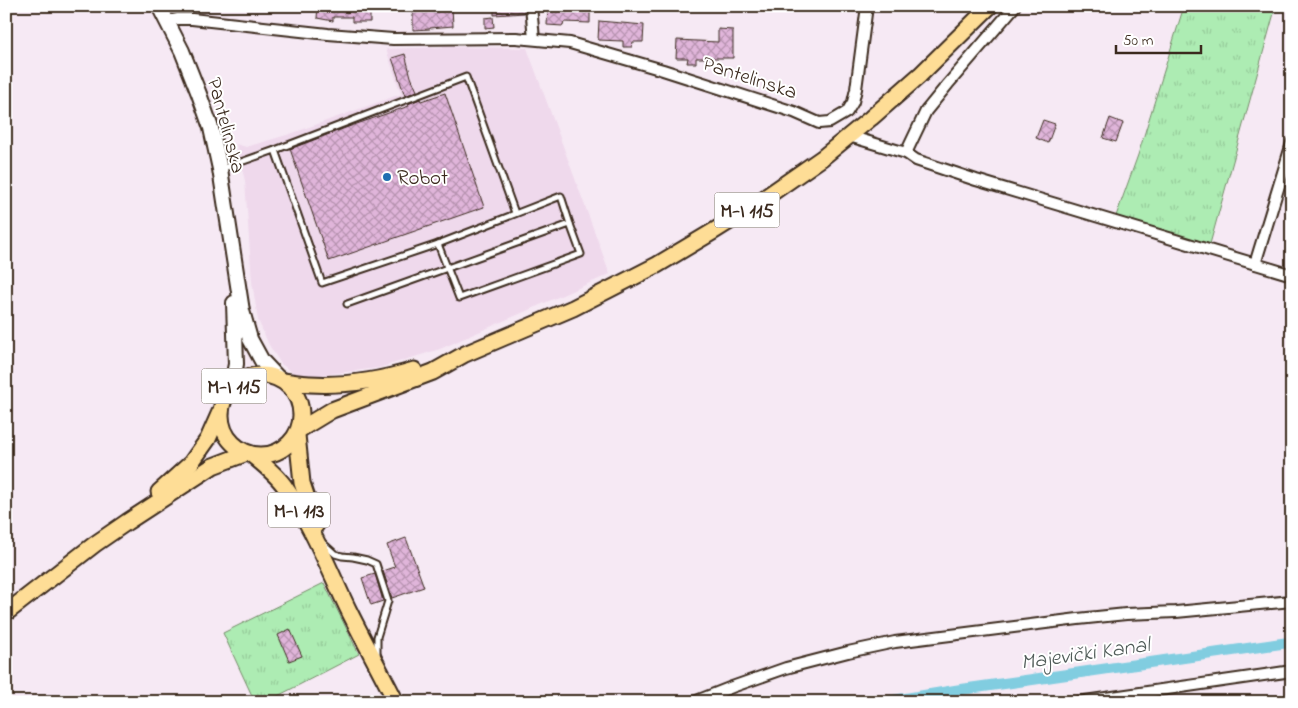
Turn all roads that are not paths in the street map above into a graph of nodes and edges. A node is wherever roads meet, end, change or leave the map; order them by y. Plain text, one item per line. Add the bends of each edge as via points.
1 (159, 6) edge
2 (531, 6) edge
3 (867, 6) edge
4 (990, 6) edge
5 (1015, 6) edge
6 (168, 21) junction
7 (534, 39) junction
8 (849, 136) junction
9 (1292, 143) edge
10 (275, 150) junction
11 (906, 153) junction
12 (220, 169) junction
13 (515, 214) junction
14 (570, 224) junction
15 (232, 244) junction
16 (438, 244) junction
17 (1255, 264) junction
18 (448, 269) junction
19 (1292, 275) edge
20 (347, 304) dead end
21 (465, 354) junction
22 (280, 379) junction
23 (231, 389) junction
24 (221, 411) junction
25 (298, 433) junction
26 (250, 454) junction
27 (127, 522) junction
28 (321, 541) junction
29 (332, 574) junction
30 (1292, 600) edge
31 (6, 613) edge
32 (376, 664) junction
33 (1292, 671) edge
34 (396, 702) edge
35 (694, 702) edge
36 (1078, 702) edge

1 - 6 main road, Pantelinska
2 - 7 street
3 - 7 street, Pantelinska via 853,102 847,112 830,122 819,123 794,112 570,43
4 - 8 main road, M-I 115 via 920,75
5 - 11 street via 926,111
6 - 7 street, Pantelinska via 192,19 393,39
6 - 12 main road, Pantelinska via 211,128
8 - 11 street
8 - 21 main road, M-I 115 via 743,213 687,248 573,308
9 - 17 street
10 - 12 lane
10 - 13 lane via 466,77
10 - 16 lane via 322,283
11 - 17 street via 916,160 976,180
12 - 15 main road, Pantelinska
13 - 14 lane via 560,196
13 - 16 lane
14 - 18 lane
14 - 18 lane via 581,254 458,298
15 - 22 main road via 242,311 250,340 262,361
15 - 23 main road via 236,364
16 - 18 lane
17 - 19 street
18 - 20 lane
21 - 22 main road, M-I 115 via 364,381 309,384
21 - 25 main road, M-I 115 via 433,372 332,410
22 - 23 main road, M-I 115 via 253,376 241,380
22 - 25 main road, M-I 115 via 291,388 300,403 302,419
23 - 24 main road, M-I 115
24 - 26 main road, M-I 115 via 227,436 235,447
24 - 27 main road, M-I 115 via 208,439 191,463
25 - 26 main road, M-I 115 via 289,445 278,452 266,456
25 - 28 main road, M-I 113 via 302,483
26 - 27 main road, M-I 115 via 213,466
26 - 29 main road, M-I 113 via 284,486
27 - 31 main road, M-I 115
28 - 29 main road, M-I 113
28 - 32 lane via 335,554 376,564 388,601 378,637
29 - 32 main road, M-I 113
30 - 35 street via 1078,619 895,642 786,668
32 - 34 main road, M-I 113
33 - 36 street

